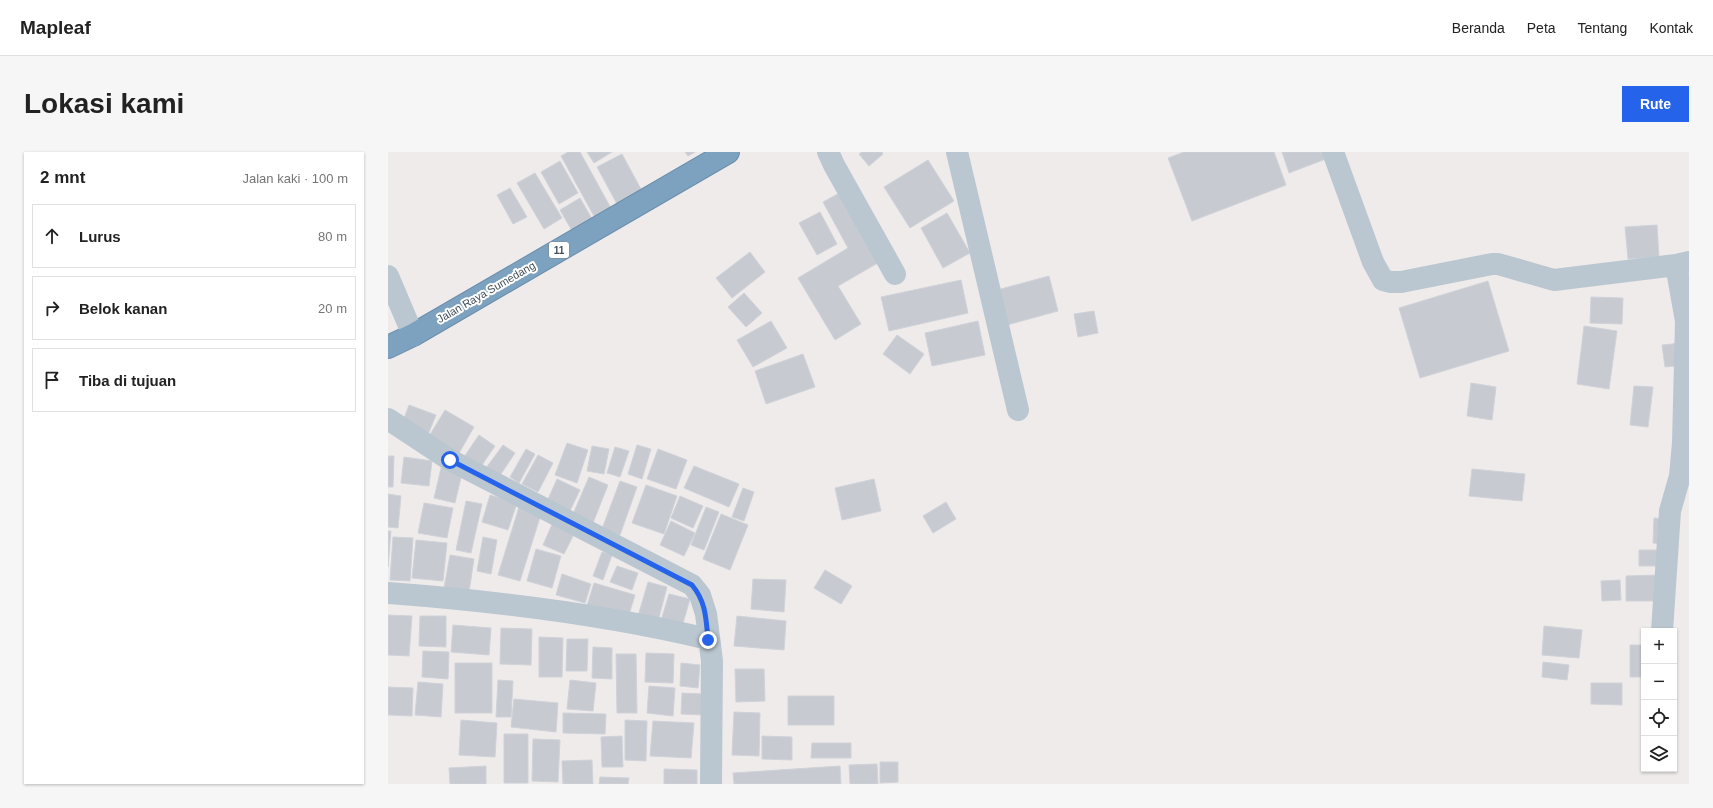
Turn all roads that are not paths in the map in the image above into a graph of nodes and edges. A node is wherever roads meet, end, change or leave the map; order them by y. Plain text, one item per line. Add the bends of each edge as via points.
1 (728, 152) edge
2 (828, 152) edge
3 (957, 152) edge
4 (1333, 152) edge
5 (1682, 263) edge
6 (895, 274) dead end
7 (388, 276) edge
8 (413, 335) junction
9 (388, 347) edge
10 (1018, 410) dead end
11 (388, 419) edge
12 (388, 593) edge
13 (1662, 628) edge
14 (708, 640) junction
15 (711, 784) edge

1 - 8 highway, Jalan Raya Sumedang / 11
2 - 6 street
3 - 10 street
4 - 5 street via 1373,262 1383,280 1401,282 1492,264 1554,280
5 - 13 street via 1686,321 1683,436 1680,476 1670,511
7 - 8 street
8 - 9 highway, Jalan Raya Sumedang / 11
11 - 14 street via 450,460 692,585 700,595 706,614
12 - 14 street via 453,598 602,618 666,629
14 - 15 street via 712,661

